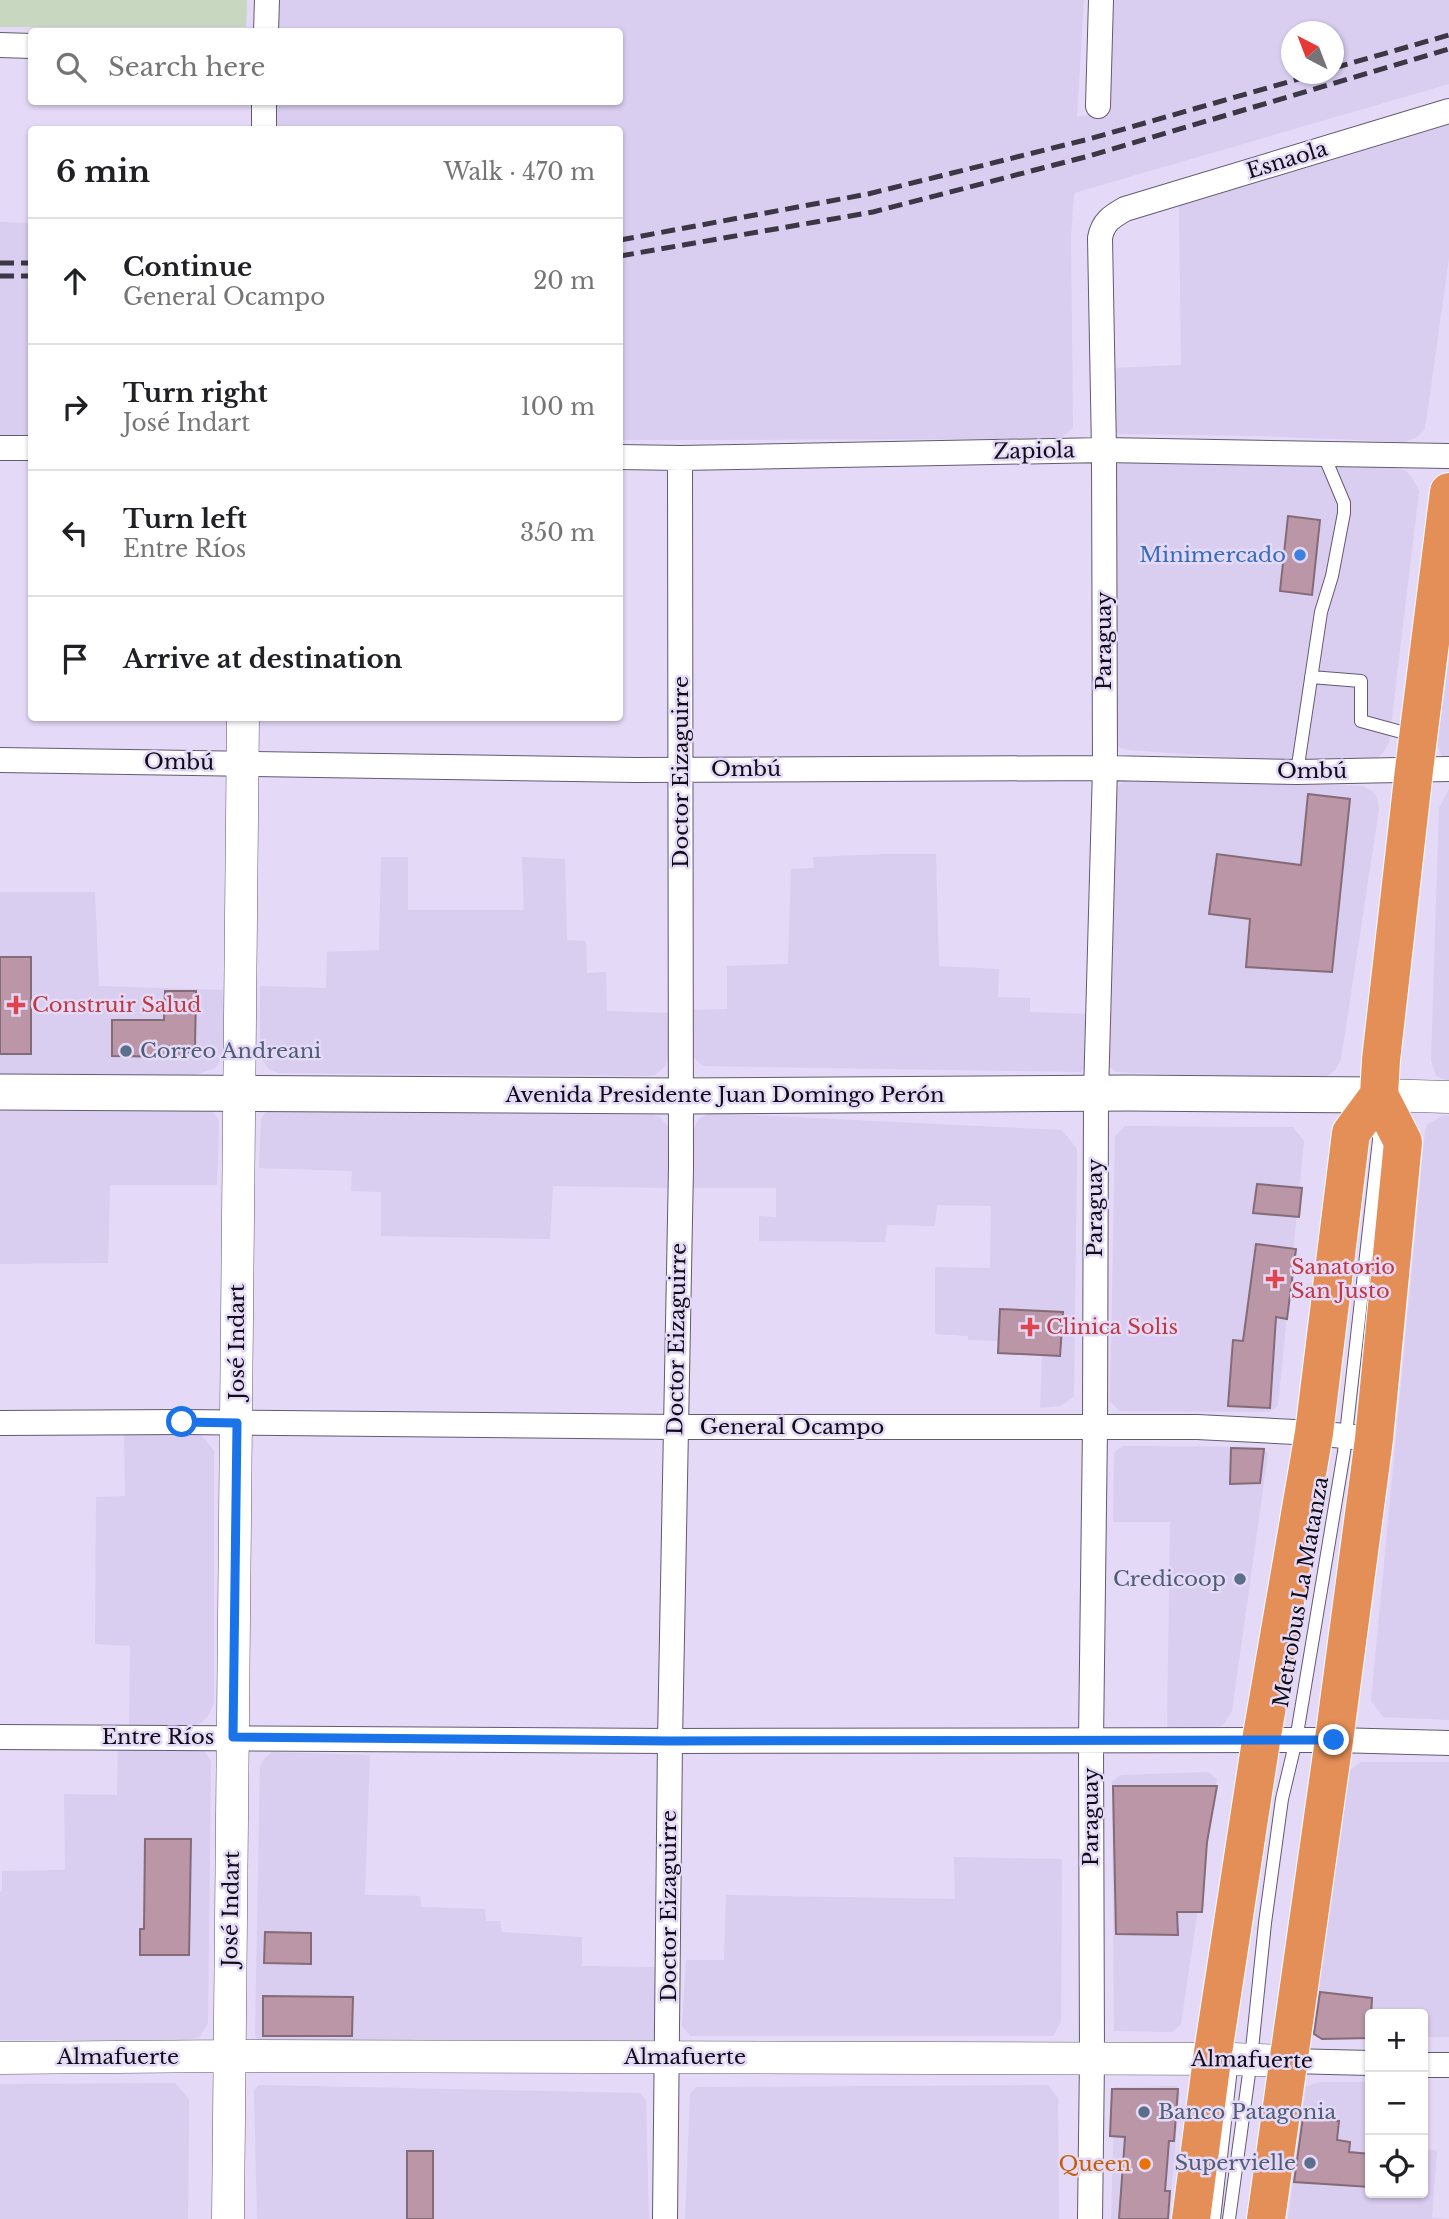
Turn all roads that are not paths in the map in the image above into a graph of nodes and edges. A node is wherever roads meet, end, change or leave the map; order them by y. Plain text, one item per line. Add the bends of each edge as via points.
1 (267, 0) edge
2 (1101, 0) edge
3 (266, 28) edge
4 (0, 45) edge
5 (28, 46) edge
6 (264, 105) edge
7 (1098, 106) dead end
8 (1449, 111) edge
9 (264, 126) edge
10 (1125, 209) joint
11 (0, 447) edge
12 (28, 448) edge
13 (1104, 450) junction
14 (1323, 453) junction
15 (1449, 456) edge
16 (623, 457) edge
17 (680, 458) junction
18 (1449, 492) edge
19 (1311, 677) junction
20 (243, 721) edge
21 (1427, 758) edge
22 (0, 760) edge
23 (243, 763) junction
24 (1105, 768) junction
25 (682, 770) junction
26 (1297, 772) junction
27 (0, 1092) edge
28 (238, 1093) junction
29 (1096, 1094) junction
30 (1379, 1094) junction
31 (680, 1096) junction
32 (1449, 1097) edge
33 (0, 1423) edge
34 (237, 1423) junction
35 (675, 1427) junction
36 (1095, 1427) junction
37 (1345, 1436) junction
38 (1306, 1556) dead end
39 (0, 1737) edge
40 (233, 1737) junction
41 (1334, 1740) junction
42 (670, 1741) junction
43 (1091, 1741) junction
44 (1279, 1741) junction
45 (1449, 1743) edge
46 (1273, 1782) dead end
47 (1256, 1891) dead end
48 (230, 2056) junction
49 (1232, 2056) junction
50 (668, 2057) junction
51 (0, 2058) edge
52 (1092, 2059) junction
53 (1289, 2061) junction
54 (1365, 2063) edge
55 (1428, 2064) edge
56 (1449, 2065) edge
57 (228, 2219) edge
58 (665, 2219) edge
59 (1090, 2219) edge
60 (1191, 2219) edge
61 (1214, 2219) edge
62 (1229, 2219) edge
63 (1266, 2219) edge

1 - 3 street
2 - 7 street
4 - 5 street
6 - 9 street
8 - 10 street, Esnaola
10 - 13 street, Paraguay via 1103,226 1100,238
11 - 12 street
13 - 14 street, Zapiola
13 - 17 street, Zapiola
13 - 24 street, Paraguay
14 - 15 street, Zapiola
14 - 19 lane via 1344,513
16 - 17 street, Zapiola
17 - 25 street, Doctor Eizaguirre
18 - 21 highway
19 - 21 lane via 1361,681 1361,722
19 - 26 lane
20 - 23 street, José Indart
21 - 26 street, Ombú
21 - 30 highway
22 - 23 street, Ombú
23 - 25 street, Ombú
23 - 28 street, José Indart
24 - 25 street, Ombú
24 - 26 street, Ombú
24 - 29 street, Paraguay
25 - 31 street, Doctor Eizaguirre
27 - 28 main road, Avenida Presidente Juan Domingo Perón
28 - 31 main road, Avenida Presidente Juan Domingo Perón
28 - 34 street, José Indart
29 - 30 main road, Avenida Presidente Juan Domingo Perón
29 - 31 main road, Avenida Presidente Juan Domingo Perón
29 - 36 street, Paraguay
30 - 32 street, Avenida Presidente Juan Domingo Perón
30 - 37 highway via 1351,1133
30 - 37 highway via 1403,1142
31 - 35 street, Doctor Eizaguirre
33 - 34 street, General Ocampo
34 - 35 street, General Ocampo
34 - 40 street, José Indart
35 - 36 street, General Ocampo
35 - 42 street, Doctor Eizaguirre
36 - 37 street, General Ocampo via 1196,1427
36 - 43 street, Paraguay
37 - 38 lane, Metrobus La Matanza via 1312,1517
37 - 41 highway
37 - 44 highway
39 - 40 street, Entre Ríos
40 - 42 street, Entre Ríos
40 - 48 street, José Indart
41 - 44 street, Entre Ríos
41 - 45 street, Entre Ríos
41 - 53 highway
42 - 43 street, Entre Ríos
42 - 50 street, Doctor Eizaguirre
43 - 44 street, Entre Ríos
43 - 52 street, Paraguay
44 - 49 highway
46 - 47 lane
48 - 50 street, Almafuerte
48 - 51 street, Almafuerte
48 - 57 street, José Indart
49 - 52 street, Almafuerte
49 - 53 street, Almafuerte
49 - 60 highway
49 - 61 lane
49 - 62 lane
50 - 52 street, Almafuerte
50 - 58 street, Doctor Eizaguirre
52 - 59 street, Paraguay
53 - 54 street, Almafuerte
53 - 63 highway
55 - 56 street

